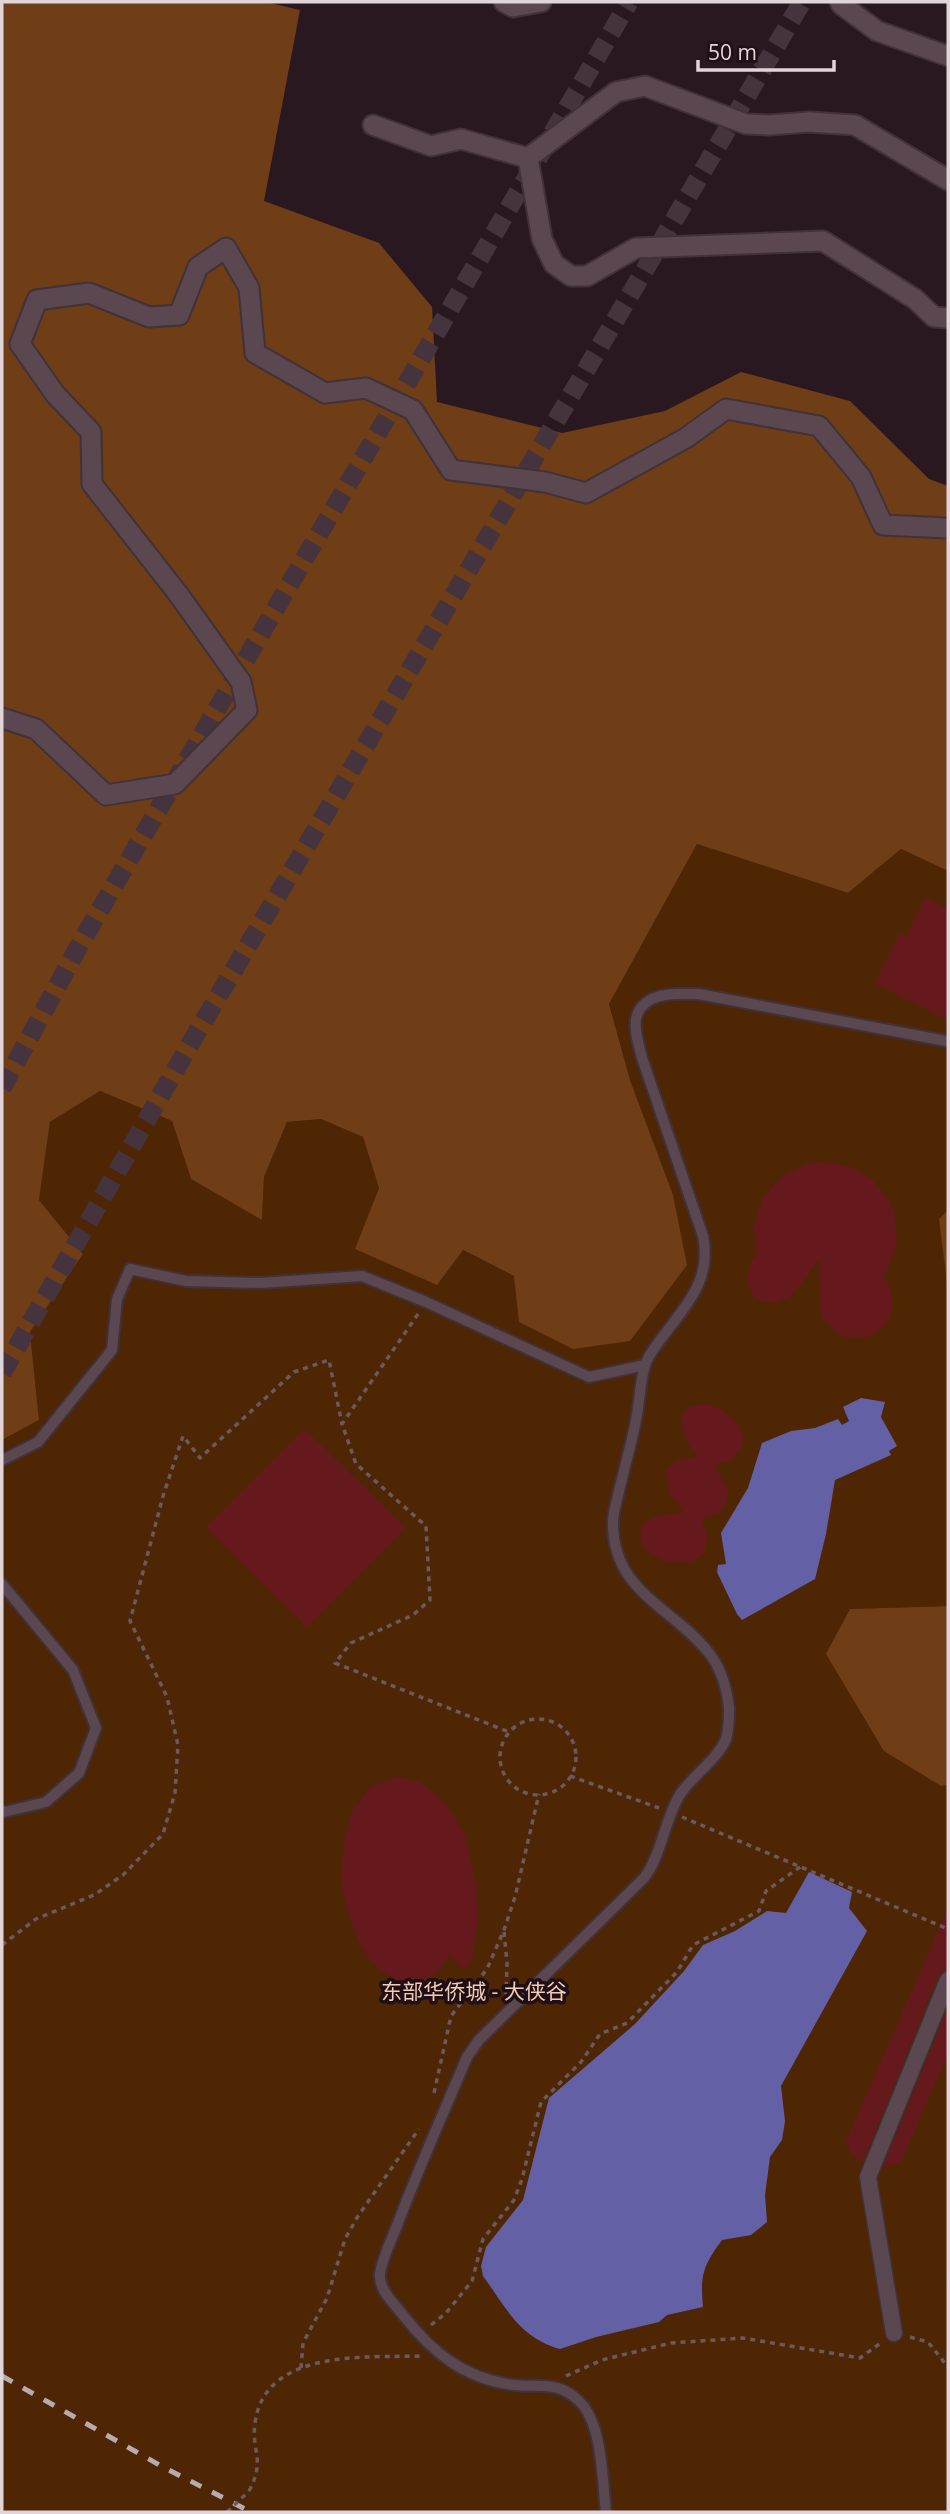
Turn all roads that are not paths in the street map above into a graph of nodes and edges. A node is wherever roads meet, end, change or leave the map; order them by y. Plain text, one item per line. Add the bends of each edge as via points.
1 (504, 2) edge
2 (541, 2) edge
3 (840, 2) edge
4 (948, 56) edge
5 (373, 125) dead end
6 (528, 158) junction
7 (948, 180) edge
8 (948, 318) edge
9 (948, 528) edge
10 (2, 718) edge
11 (946, 1041) dead end
12 (645, 1365) junction
13 (2, 1460) edge
14 (2, 1584) edge
15 (2, 1811) edge
16 (948, 1980) edge
17 (894, 2333) road end
18 (606, 2512) edge

1 - 2 street via 513,7
3 - 4 street via 877,31
5 - 6 street via 431,146 461,139
6 - 7 street via 616,92 645,86 746,124 855,125
6 - 8 street via 542,239 554,264 571,276 587,276 636,248 823,241 915,299 934,317
9 - 10 street via 883,525 861,477 819,426 726,409 686,438 586,493 545,482 451,470 413,410 366,388 325,393 255,353 249,288 226,248 198,267 179,315 149,317 89,293 37,300 20,344 55,394 91,432 92,484 241,682 247,710 175,784 106,795 36,729
11 - 12 lane via 699,994 666,994 640,1009 636,1032 642,1058 703,1236 706,1264 691,1298
12 - 13 lane via 589,1377 362,1276 260,1283 186,1282 130,1269 117,1299 112,1350 38,1442
12 - 18 lane via 612,1518 613,1537 627,1576 710,1654 728,1698 726,1738 717,1755 681,1793 644,1878 467,2057 380,2272 384,2291 419,2335 465,2372 514,2385 546,2384 579,2401 590,2416 597,2442
14 - 15 lane via 72,1670 96,1728 79,1773 46,1802
16 - 17 street via 868,2178

